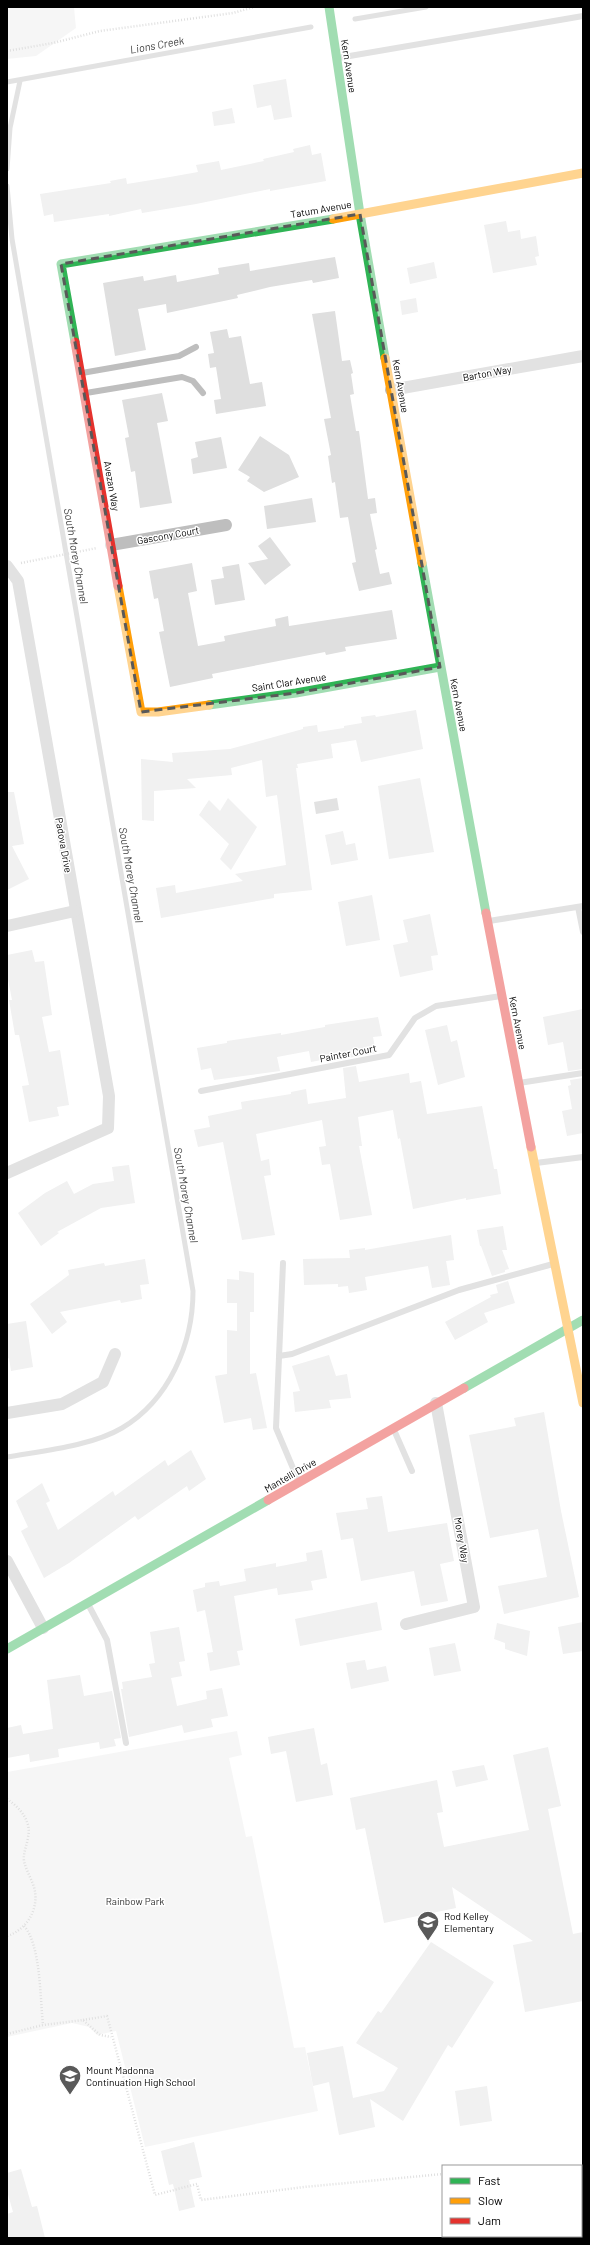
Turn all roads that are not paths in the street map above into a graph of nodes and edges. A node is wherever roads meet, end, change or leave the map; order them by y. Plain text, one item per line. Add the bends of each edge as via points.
1 (329, 7) edge
2 (583, 16) edge
3 (337, 59) junction
4 (583, 173) edge
5 (360, 214) junction
6 (62, 264) joint
7 (196, 347) dead end
8 (583, 356) edge
9 (81, 373) junction
10 (391, 390) junction
11 (84, 393) junction
12 (203, 393) dead end
13 (226, 525) dead end
14 (111, 545) junction
15 (8, 567) edge
16 (440, 667) junction
17 (141, 712) joint
18 (581, 906) edge
19 (75, 911) junction
20 (488, 922) junction
21 (7, 926) edge
22 (583, 932) edge
23 (501, 996) junction
24 (583, 1073) edge
25 (518, 1083) junction
26 (201, 1091) dead end
27 (583, 1157) edge
28 (534, 1164) junction
29 (7, 1173) edge
30 (283, 1263) dead end
31 (555, 1264) junction
32 (583, 1320) edge
33 (568, 1329) junction
34 (114, 1354) dead end
35 (279, 1356) junction
36 (436, 1404) junction
37 (583, 1404) edge
38 (7, 1413) edge
39 (393, 1429) junction
40 (412, 1471) dead end
41 (299, 1482) junction
42 (7, 1562) edge
43 (87, 1603) junction
44 (406, 1624) dead end
45 (43, 1628) junction
46 (7, 1649) edge
47 (126, 1743) dead end

1 - 3 street, Kern Avenue
2 - 3 lane
3 - 5 street, Kern Avenue
4 - 5 street, Tatum Avenue
5 - 6 street, Tatum Avenue
5 - 10 street, Kern Avenue
6 - 9 street, Avezan Way
7 - 9 lane via 179,356
8 - 10 street, Barton Way
9 - 11 street, Avezan Way
10 - 16 street, Kern Avenue
11 - 12 lane via 182,377 193,381
11 - 14 street, Avezan Way
13 - 14 street, Gascony Court
14 - 17 street, Avezan Way
15 - 19 street, Padova Drive via 18,581
16 - 17 street, Saint Clar Avenue via 296,694
16 - 20 street, Kern Avenue
18 - 20 lane
18 - 22 lane
19 - 21 street
19 - 29 street, Padova Drive via 109,1096 108,1128
20 - 23 street, Kern Avenue
23 - 25 street, Kern Avenue
23 - 26 lane, Painter Court via 436,1006 415,1018 389,1055
24 - 25 lane
25 - 28 street, Kern Avenue
27 - 28 lane
28 - 31 street, Kern Avenue
30 - 35 lane
31 - 33 street, Kern Avenue
31 - 35 lane via 459,1290 292,1354
32 - 33 street, Mantelli Drive
33 - 36 street, Mantelli Drive
33 - 37 street, Kern Avenue
34 - 38 street via 103,1382 62,1404
35 - 41 lane via 276,1428
36 - 39 street, Mantelli Drive
36 - 44 street, Morey Way via 474,1607
39 - 40 lane
39 - 41 street, Mantelli Drive
41 - 43 street, Mantelli Drive
42 - 45 street
43 - 45 street, Mantelli Drive
43 - 47 lane via 107,1640
45 - 46 street, Mantelli Drive

